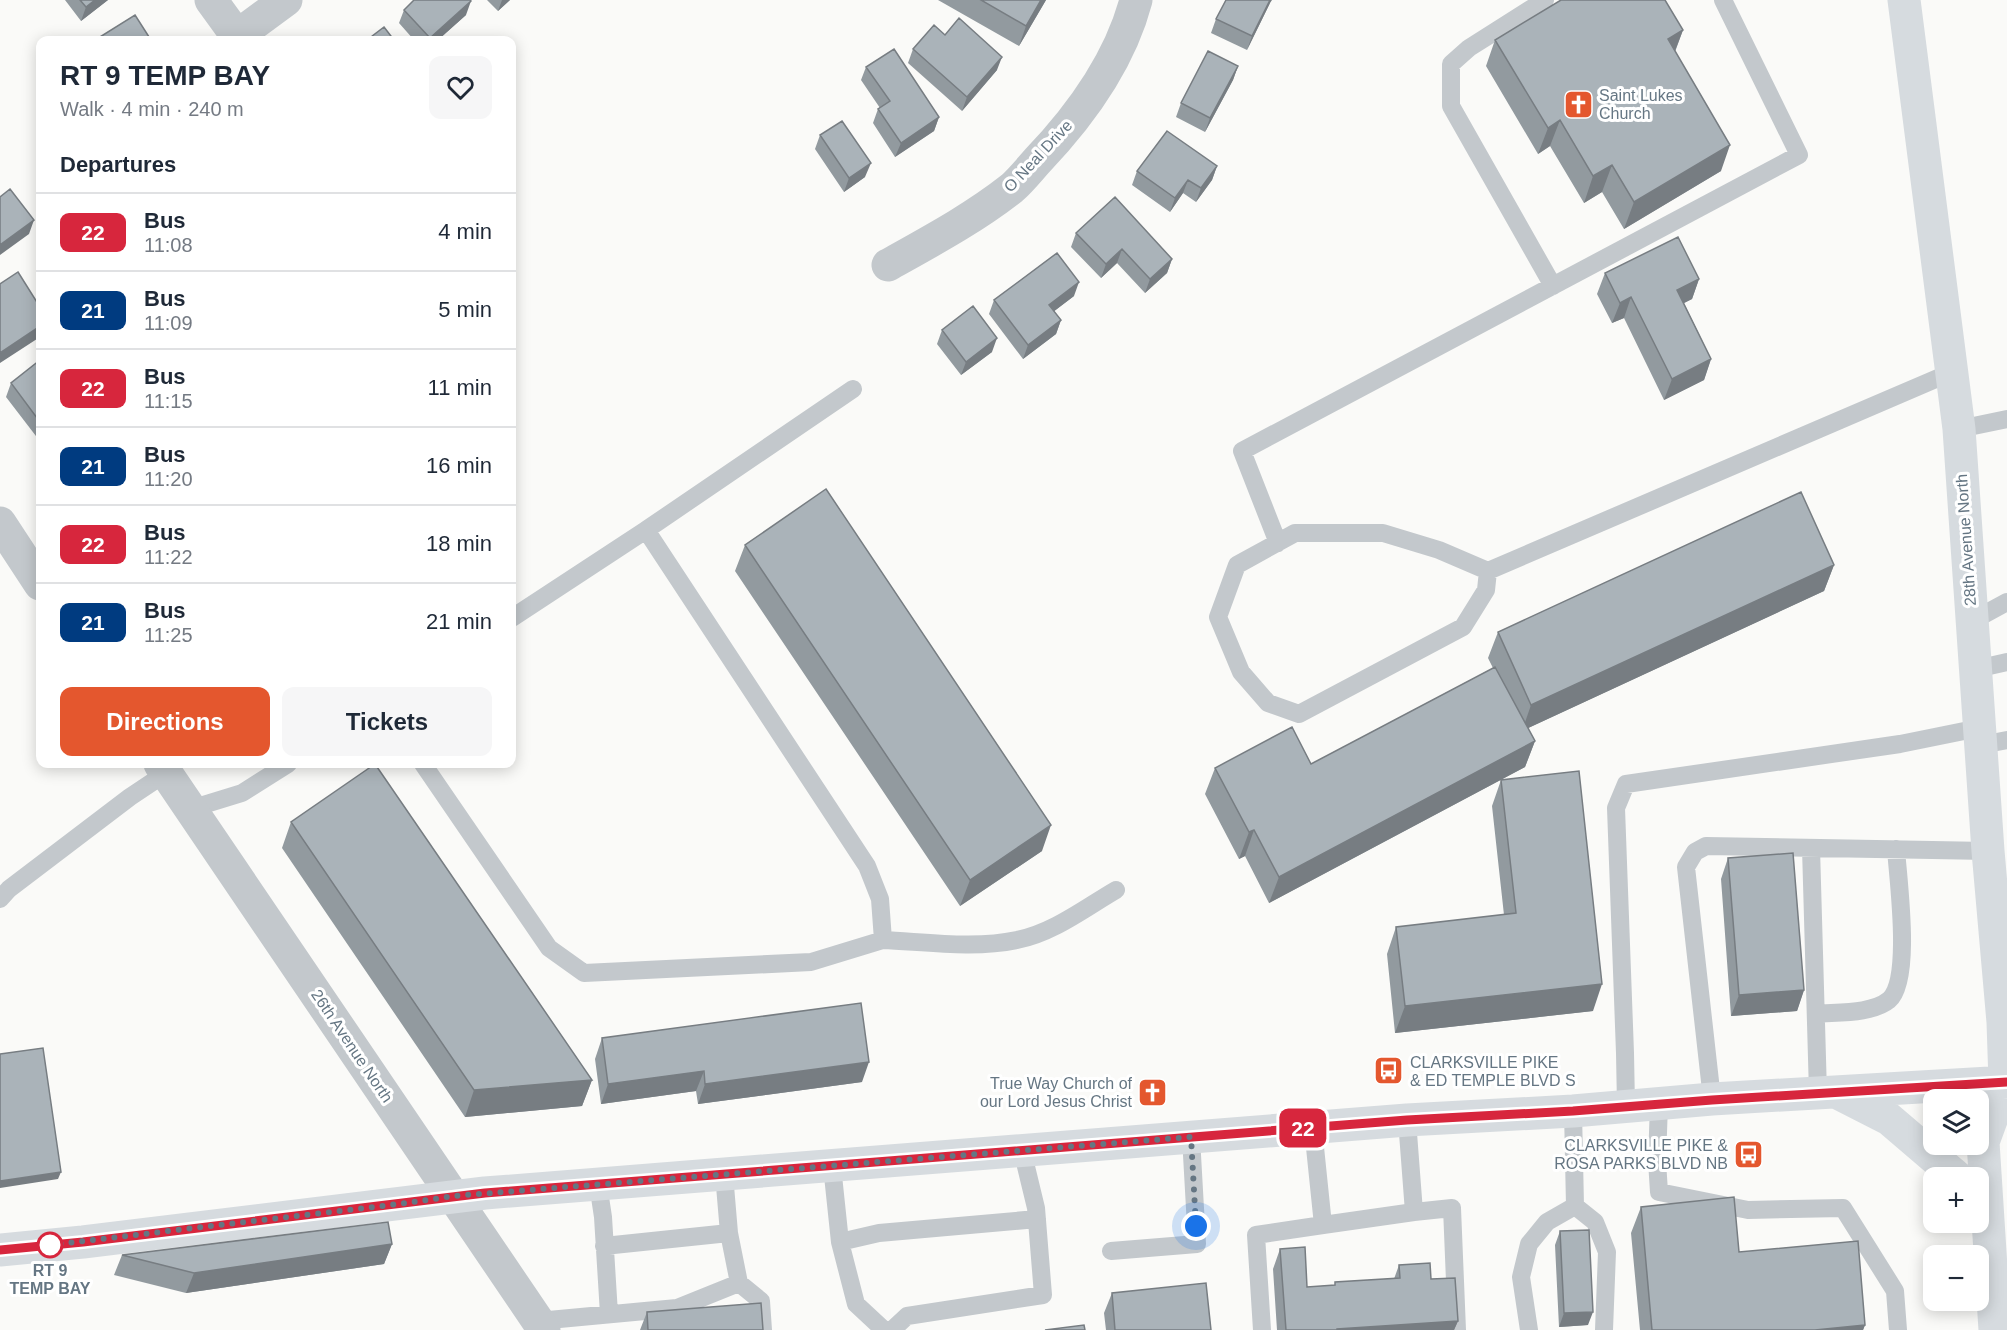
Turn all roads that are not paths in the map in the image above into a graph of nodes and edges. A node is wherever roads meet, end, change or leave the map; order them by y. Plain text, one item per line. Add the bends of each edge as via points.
1 (212, 0) edge
2 (286, 0) edge
3 (1136, 0) edge
4 (1545, 0) edge
5 (1723, 0) edge
6 (1904, 0) edge
7 (237, 36) edge
8 (241, 36) edge
9 (888, 265) dead end
10 (1553, 286) junction
11 (1952, 372) junction
12 (853, 389) dead end
13 (2007, 419) edge
14 (1959, 429) junction
15 (0, 523) edge
16 (646, 530) junction
17 (1278, 543) junction
18 (1488, 571) junction
19 (36, 578) edge
20 (2007, 602) edge
21 (516, 615) edge
22 (1972, 621) junction
23 (2007, 662) edge
24 (1976, 669) junction
25 (1989, 738) edge
26 (163, 768) edge
27 (282, 768) edge
28 (426, 768) edge
29 (190, 809) junction
30 (1811, 848) junction
31 (1896, 849) junction
32 (1988, 858) junction
33 (1116, 890) dead end
34 (2007, 894) edge
35 (0, 899) edge
36 (883, 940) junction
37 (1816, 1014) junction
38 (2006, 1084) edge
39 (1827, 1093) junction
40 (1712, 1100) junction
41 (1659, 1104) junction
42 (1626, 1106) junction
43 (1573, 1111) junction
44 (1407, 1120) junction
45 (1313, 1128) junction
46 (1191, 1137) junction
47 (1022, 1150) junction
48 (832, 1166) junction
49 (1945, 1167) edge
50 (1983, 1167) edge
51 (724, 1174) junction
52 (598, 1184) junction
53 (454, 1196) junction
54 (1575, 1206) junction
55 (1414, 1212) junction
56 (1037, 1219) junction
57 (1323, 1225) junction
58 (729, 1233) junction
59 (1985, 1233) edge
60 (840, 1242) junction
61 (604, 1246) junction
62 (0, 1250) edge
63 (1111, 1251) dead end
64 (739, 1283) junction
65 (609, 1314) junction
66 (541, 1326) edge
67 (764, 1330) edge
68 (884, 1330) edge
69 (892, 1330) edge
70 (1262, 1330) edge
71 (1457, 1330) edge
72 (1529, 1330) edge
73 (1604, 1330) edge
74 (1898, 1330) edge
75 (1995, 1330) edge

1 - 7 street
2 - 8 street
3 - 9 street, O Neal Drive via 1131,20 1098,85 1060,137 1013,187 956,227
4 - 10 lane via 1469,48 1451,64 1451,106
5 - 10 lane via 1799,155
6 - 11 main road, 28th Avenue North
10 - 17 lane via 1242,451
11 - 14 main road, 28th Avenue North
11 - 18 lane
12 - 16 lane
13 - 14 lane
14 - 22 main road, 28th Avenue North
15 - 19 street
16 - 21 lane
16 - 36 lane via 867,866 880,899
17 - 18 lane via 1295,533 1383,533 1439,550
17 - 18 lane via 1237,565 1218,617 1241,672 1268,703 1299,714 1463,627 1486,590
20 - 22 lane
22 - 24 main road, 28th Avenue North
23 - 24 lane
24 - 25 main road, 28th Avenue North
25 - 32 main road, 28th Avenue North
25 - 42 lane via 1900,744 1626,784 1616,808
26 - 29 street, 26th Avenue North
26 - 35 lane
27 - 29 lane via 242,793
28 - 36 lane via 549,948 584,973 811,962
29 - 53 street, 26th Avenue North
30 - 31 lane
30 - 37 lane
30 - 40 lane via 1706,846 1695,852 1686,867
31 - 32 lane
31 - 37 lane via 1903,959 1899,981 1889,999 1865,1010
32 - 34 main road
32 - 38 main road, 28th Avenue North
33 - 36 lane via 1051,928 1018,940 986,944
37 - 39 lane
38 - 39 main road
38 - 50 main road via 1983,1142
39 - 40 main road
39 - 49 main road via 1889,1119
40 - 41 main road
41 - 42 main road
41 - 74 lane via 1659,1192 1748,1210 1843,1208 1895,1291
42 - 43 main road
43 - 44 main road
43 - 54 lane
44 - 45 main road
44 - 55 lane
45 - 46 main road
45 - 57 lane
46 - 47 main road
46 - 63 lane via 1197,1244
47 - 48 main road
47 - 56 lane
48 - 51 main road
48 - 60 lane
51 - 52 main road
51 - 58 lane
52 - 53 main road
52 - 61 lane
53 - 62 main road
53 - 66 street, 26th Avenue North
54 - 72 lane via 1547,1222 1529,1244 1521,1277
54 - 73 lane via 1595,1221 1607,1252
55 - 57 lane
55 - 71 lane via 1452,1208
56 - 60 lane via 879,1233
56 - 69 lane via 1043,1295 907,1316
57 - 70 lane via 1256,1235
58 - 61 lane
58 - 64 lane
59 - 75 main road
60 - 68 lane via 856,1304
61 - 65 lane
64 - 65 lane via 677,1308
64 - 67 lane via 761,1301
65 - 66 lane

